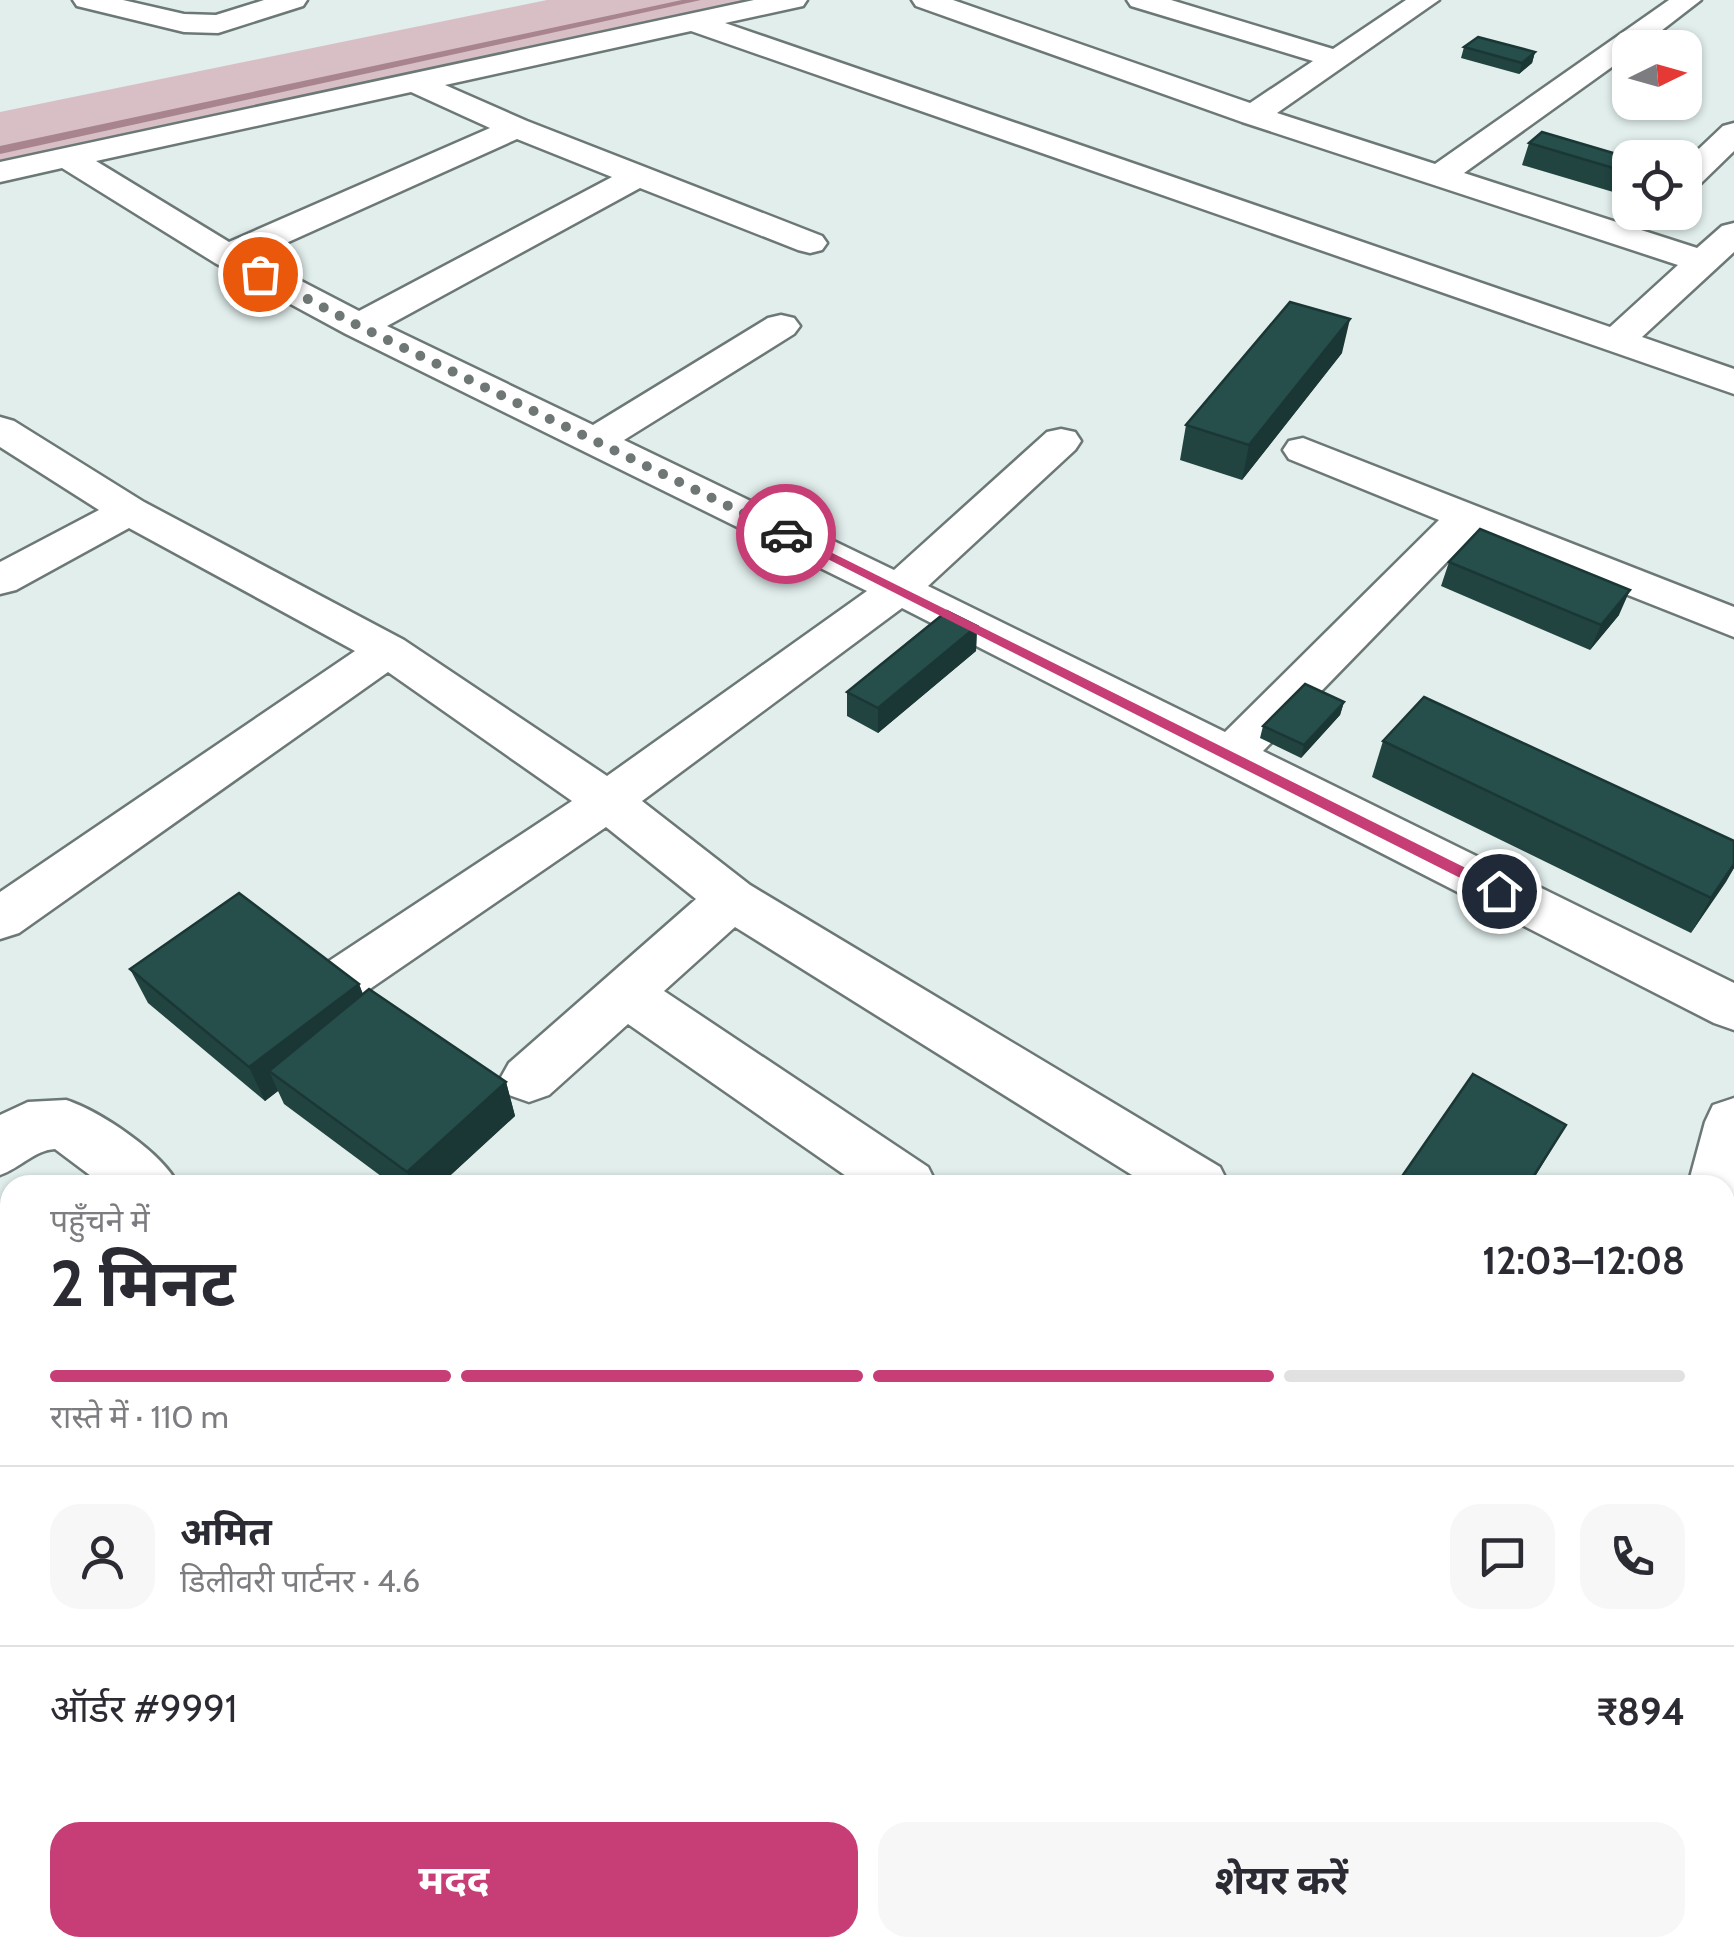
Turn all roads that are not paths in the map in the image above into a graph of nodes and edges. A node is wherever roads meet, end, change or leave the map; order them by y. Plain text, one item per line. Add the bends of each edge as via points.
1 (87, 0) edge
2 (294, 0) edge
3 (792, 0) edge
4 (926, 0) edge
5 (1141, 0) edge
6 (1424, 0) edge
7 (1687, 0) edge
8 (690, 21) junction
9 (1336, 59) junction
10 (410, 80) junction
11 (1253, 114) junction
12 (516, 128) junction
13 (1734, 133) edge
14 (68, 158) junction
15 (1702, 164) edge
16 (0, 172) edge
17 (638, 176) junction
18 (1440, 176) junction
19 (1633, 230) edge
20 (1734, 232) edge
21 (1626, 237) junction
22 (810, 243) dead end
23 (227, 256) junction
24 (1703, 262) junction
25 (359, 326) junction
26 (780, 326) dead end
27 (1615, 342) junction
28 (1734, 382) edge
29 (0, 429) edge
30 (596, 440) junction
31 (1060, 441) dead end
32 (1303, 450) dead end
33 (129, 512) junction
34 (1466, 516) junction
35 (0, 580) edge
36 (899, 589) junction
37 (1734, 624) edge
38 (388, 650) junction
39 (1230, 756) junction
40 (608, 801) junction
41 (732, 899) junction
42 (0, 919) edge
43 (342, 980) edge
44 (626, 994) junction
45 (1734, 1008) edge
46 (529, 1079) dead end
47 (1734, 1122) edge
48 (0, 1150) edge
49 (135, 1175) edge
50 (892, 1175) edge
51 (1183, 1175) edge
52 (1721, 1175) edge

1 - 2 street via 184,23 218,24
3 - 8 street
4 - 11 street
5 - 9 street
6 - 9 street
7 - 18 street
8 - 10 street
8 - 27 street
9 - 11 street
10 - 12 street
10 - 14 street
11 - 18 street
12 - 17 street
12 - 23 street
13 - 15 street
14 - 16 street
14 - 23 street
17 - 22 street
17 - 25 street
18 - 21 street
19 - 21 street
20 - 24 street
21 - 24 street
23 - 25 street
24 - 27 street
25 - 30 street
26 - 30 street
27 - 28 street
29 - 33 street
30 - 36 street
31 - 36 street
32 - 34 street
33 - 35 street
33 - 38 street
34 - 37 street
34 - 39 street
36 - 39 street
36 - 40 street
38 - 40 street
38 - 42 street
39 - 45 street
40 - 41 street
40 - 43 street
41 - 44 street
41 - 51 street
44 - 46 street
44 - 50 street
47 - 52 street
48 - 49 street via 28,1126 66,1124

